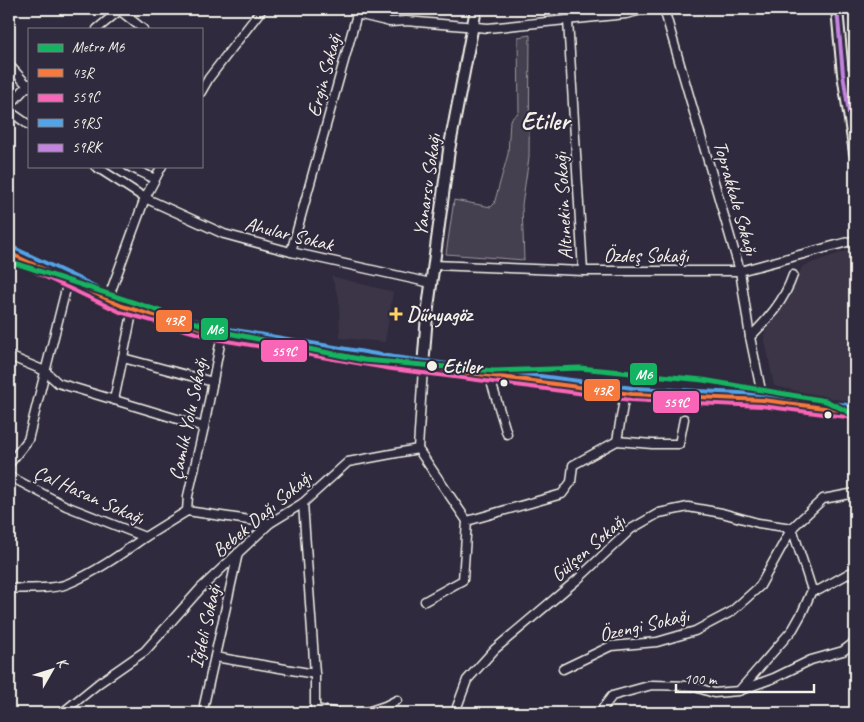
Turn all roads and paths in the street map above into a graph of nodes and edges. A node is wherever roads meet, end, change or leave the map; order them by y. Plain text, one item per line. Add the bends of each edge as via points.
1 (119, 9) edge
2 (262, 9) edge
3 (476, 9) edge
4 (646, 9) edge
5 (664, 9) edge
6 (837, 9) edge
7 (568, 20) junction
8 (98, 28) edge
9 (142, 28) edge
10 (473, 28) junction
11 (9, 65) edge
12 (855, 72) edge
13 (202, 73) edge
14 (843, 74) junction
15 (209, 78) junction
16 (28, 86) edge
17 (202, 90) edge
18 (9, 106) edge
19 (9, 111) edge
20 (28, 124) edge
21 (855, 152) edge
22 (98, 168) edge
23 (132, 168) edge
24 (161, 168) edge
25 (155, 179) junction
26 (146, 198) junction
27 (855, 240) edge
28 (291, 252) junction
29 (9, 253) edge
30 (433, 265) junction
31 (583, 271) junction
32 (740, 271) junction
33 (793, 275) dead end
34 (68, 280) junction
35 (431, 283) junction
36 (108, 299) junction
37 (133, 309) junction
38 (222, 334) junction
39 (750, 337) junction
40 (9, 356) edge
41 (123, 358) junction
42 (423, 367) junction
43 (45, 371) junction
44 (489, 375) junction
45 (213, 382) junction
46 (625, 393) junction
47 (114, 400) junction
48 (763, 400) junction
49 (855, 412) edge
50 (684, 419) dead end
51 (204, 427) junction
52 (507, 434) dead end
53 (616, 441) junction
54 (418, 449) junction
55 (9, 464) edge
56 (9, 476) edge
57 (855, 493) edge
58 (303, 503) junction
59 (187, 511) junction
60 (467, 521) junction
61 (270, 523) junction
62 (792, 528) junction
63 (145, 538) junction
64 (238, 553) junction
65 (855, 570) edge
66 (9, 588) edge
67 (812, 590) junction
68 (425, 601) dead end
69 (855, 642) edge
70 (215, 657) junction
71 (563, 669) dead end
72 (315, 674) junction
73 (739, 691) junction
74 (397, 700) dead end
75 (204, 705) dead end
76 (315, 711) edge
77 (62, 713) edge
78 (337, 713) edge
79 (364, 713) edge
80 (457, 713) edge
81 (602, 713) edge

1 - 8 street
1 - 9 street
2 - 15 street
3 - 10 street, Yanarsu Sokağı
4 - 7 street, Ergin Sokağı
5 - 32 street, Toprakkale Sokağı
6 - 14 street
7 - 10 street, Ergin Sokağı
7 - 31 street, Altınekin Sokağı
10 - 28 street, Ergin Sokağı via 390,22 357,14
10 - 30 street, Yanarsu Sokağı via 449,150
11 - 16 street
12 - 14 street
13 - 15 street
14 - 21 street
15 - 17 street
16 - 18 street
19 - 20 street
22 - 26 street, Ahular Sokak
23 - 25 street
24 - 25 street
25 - 26 street
26 - 28 street, Ahular Sokak via 224,234
26 - 36 street
27 - 32 street, Özdeş Sokağı
28 - 35 street, Ahular Sokak
29 - 34 main road
30 - 31 street, Özdeş Sokağı
30 - 35 street, Yanarsu Sokağı
31 - 32 street, Özdeş Sokağı
32 - 39 street, Toprakkale Sokağı
33 - 39 street via 787,292 770,317
34 - 36 main road
34 - 43 street
35 - 42 street, Yanarsu Sokağı
36 - 37 main road
37 - 38 main road
37 - 41 street
38 - 42 main road
38 - 45 street, Çamlık Yolu Sokağı
39 - 48 street, Toprakkale Sokağı
40 - 43 street
41 - 45 street
41 - 47 street
42 - 44 main road
42 - 54 street
43 - 47 street via 58,383
43 - 55 street via 28,440
44 - 46 main road
44 - 52 street
45 - 51 street, Çamlık Yolu Sokağı
46 - 48 main road
46 - 53 street
47 - 51 street
48 - 49 main road
50 - 53 street via 679,444
51 - 59 street, Çamlık Yolu Sokağı
53 - 60 street via 573,465 571,482 562,494
54 - 58 street, Bebek Dağı Sokağı via 348,462
54 - 60 street
56 - 63 street, Çal Hasan Sokağı via 66,506
57 - 62 street, Özengi Sokağı via 824,499
58 - 61 street, Bebek Dağı Sokağı
58 - 72 street
59 - 61 street
59 - 63 street, Çal Hasan Sokağı
60 - 68 street via 463,580
61 - 64 street, Bebek Dağı Sokağı
62 - 67 street
62 - 71 street, Özengi Sokağı via 760,586 731,612 695,631 657,642 611,646
62 - 80 street, Gülşen Sokağı via 688,507 659,512 631,529 578,580 495,649 466,680
63 - 66 street via 112,561 66,585
64 - 70 street, İğdeli Sokağı
64 - 77 street, Bebek Dağı Sokağı via 201,588 145,652
65 - 67 street via 819,590
67 - 73 street via 793,629
69 - 73 street via 843,651 811,660
70 - 72 street
70 - 75 street, İğdeli Sokağı
72 - 76 street
73 - 81 street via 714,693 692,686 652,686 612,696
74 - 79 street
76 - 78 street

